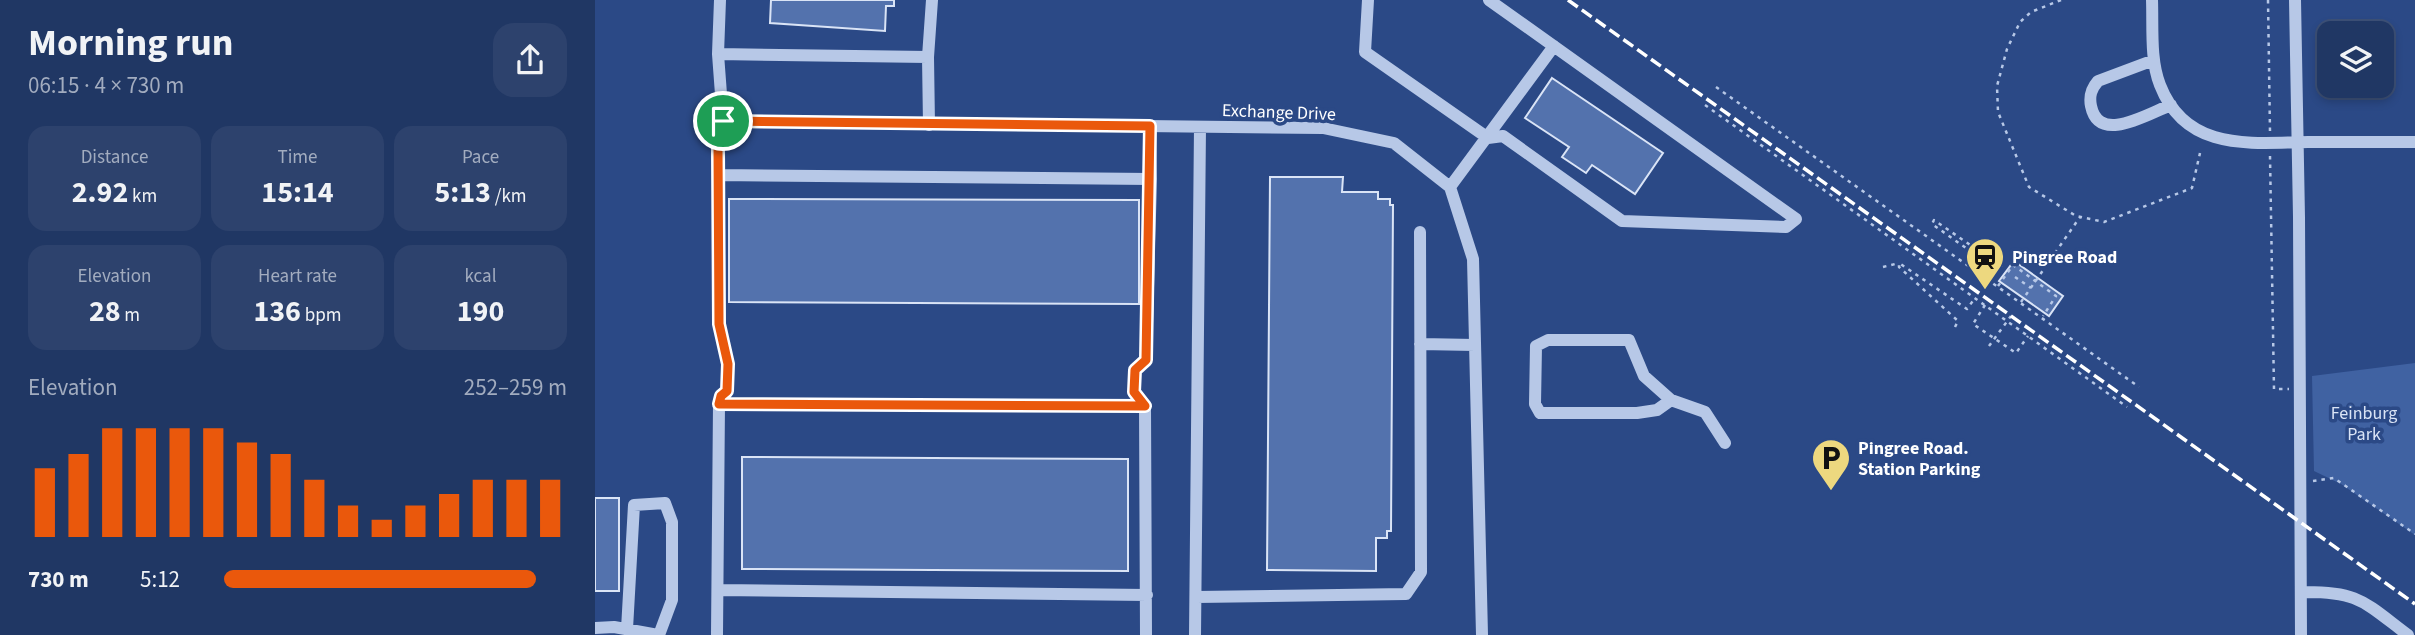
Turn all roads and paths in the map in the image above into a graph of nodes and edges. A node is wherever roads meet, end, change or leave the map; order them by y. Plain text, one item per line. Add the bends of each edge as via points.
1 (720, 0) edge
2 (932, 0) edge
3 (1368, 0) edge
4 (1489, 0) edge
5 (2061, 0) edge
6 (2152, 0) edge
7 (2268, 0) edge
8 (2295, 0) edge
9 (1554, 46) junction
10 (717, 54) junction
11 (928, 57) junction
12 (2154, 60) junction
13 (1716, 87) dead end
14 (1705, 105) dead end
15 (2171, 105) junction
16 (723, 121) junction
17 (929, 125) junction
18 (1150, 126) junction
19 (1200, 127) junction
20 (1488, 138) junction
21 (2296, 142) junction
22 (2415, 142) edge
23 (2270, 145) junction
24 (2200, 153) dead end
25 (718, 175) junction
26 (1151, 178) junction
27 (1450, 187) junction
28 (2080, 217) junction
29 (1420, 232) dead end
30 (1899, 263) junction
31 (1883, 267) dead end
32 (2002, 267) dead end
33 (2015, 277) dead end
34 (1990, 280) junction
35 (2036, 281) junction
36 (1999, 286) junction
37 (2031, 288) junction
38 (1975, 298) junction
39 (2021, 302) dead end
40 (1985, 305) junction
41 (2011, 316) dead end
42 (2042, 317) junction
43 (2007, 321) junction
44 (1955, 327) dead end
45 (2028, 336) junction
46 (1994, 339) junction
47 (1420, 344) junction
48 (1475, 345) junction
49 (1989, 346) dead end
50 (2139, 387) dead end
51 (2300, 389) junction
52 (1671, 400) junction
53 (719, 404) junction
54 (1145, 406) junction
55 (2127, 407) dead end
56 (1725, 443) dead end
57 (2301, 482) junction
58 (2415, 534) edge
59 (718, 590) junction
60 (2301, 592) junction
61 (1147, 595) junction
62 (1196, 597) junction
63 (595, 628) edge
64 (627, 629) junction
65 (659, 635) edge
66 (717, 635) edge
67 (1146, 635) edge
68 (1195, 635) edge
69 (1482, 635) edge
70 (2301, 635) edge
71 (2408, 635) edge

1 - 10 street
2 - 11 street
3 - 20 street via 1365,52
4 - 9 street
5 - 28 path via 2031,12 2020,22 2007,49 1996,98 2029,187
6 - 12 street
7 - 23 path
8 - 21 street
9 - 20 street
9 - 20 street via 1796,219 1786,227 1622,221 1503,136
10 - 11 street
10 - 16 street
11 - 17 street
12 - 15 street
12 - 15 street via 2098,81 2090,97 2093,114 2102,124 2114,126
13 - 34 path
14 - 38 path
15 - 23 street via 2209,136
16 - 17 street, Exchange Drive
16 - 25 street
17 - 18 street, Exchange Drive
18 - 19 street, Exchange Drive
18 - 26 street
19 - 27 street, Exchange Drive via 1322,128 1394,143
19 - 62 street
20 - 27 street
21 - 22 street
21 - 23 street
21 - 51 street
23 - 51 path via 2274,389
24 - 28 path via 2195,184 2188,190 2104,222
25 - 26 street
25 - 53 street via 719,324 728,364 727,391
26 - 54 street via 1146,360 1135,370 1134,392
27 - 48 street via 1473,259
28 - 35 path
29 - 47 street
30 - 31 path
30 - 38 path via 1967,309
30 - 44 path via 1958,321
32 - 34 path via 1934,220 1931,224 1997,270
33 - 37 path
34 - 36 path
35 - 36 path via 2013,265
35 - 37 path
35 - 42 path via 2056,296
36 - 42 path
37 - 39 path
38 - 40 path
40 - 43 path
40 - 46 path via 1973,324
41 - 43 path
42 - 50 path
43 - 45 path
43 - 46 path
45 - 46 path via 2016,353
45 - 55 path
46 - 49 path
47 - 48 street
47 - 62 street via 1421,572 1406,594
48 - 69 street
51 - 57 street
52 - 52 street via 1657,410 1637,413 1540,413 1535,404 1536,346 1548,340 1629,340 1644,376
52 - 56 street via 1705,412
53 - 54 street
53 - 59 street
54 - 61 street
57 - 58 path via 2334,478
57 - 60 street
59 - 61 street
59 - 66 street
60 - 70 street
60 - 71 street via 2359,598
61 - 67 street
62 - 68 street
63 - 64 street
64 - 65 street
64 - 65 street via 634,505 665,503 672,522 672,600

